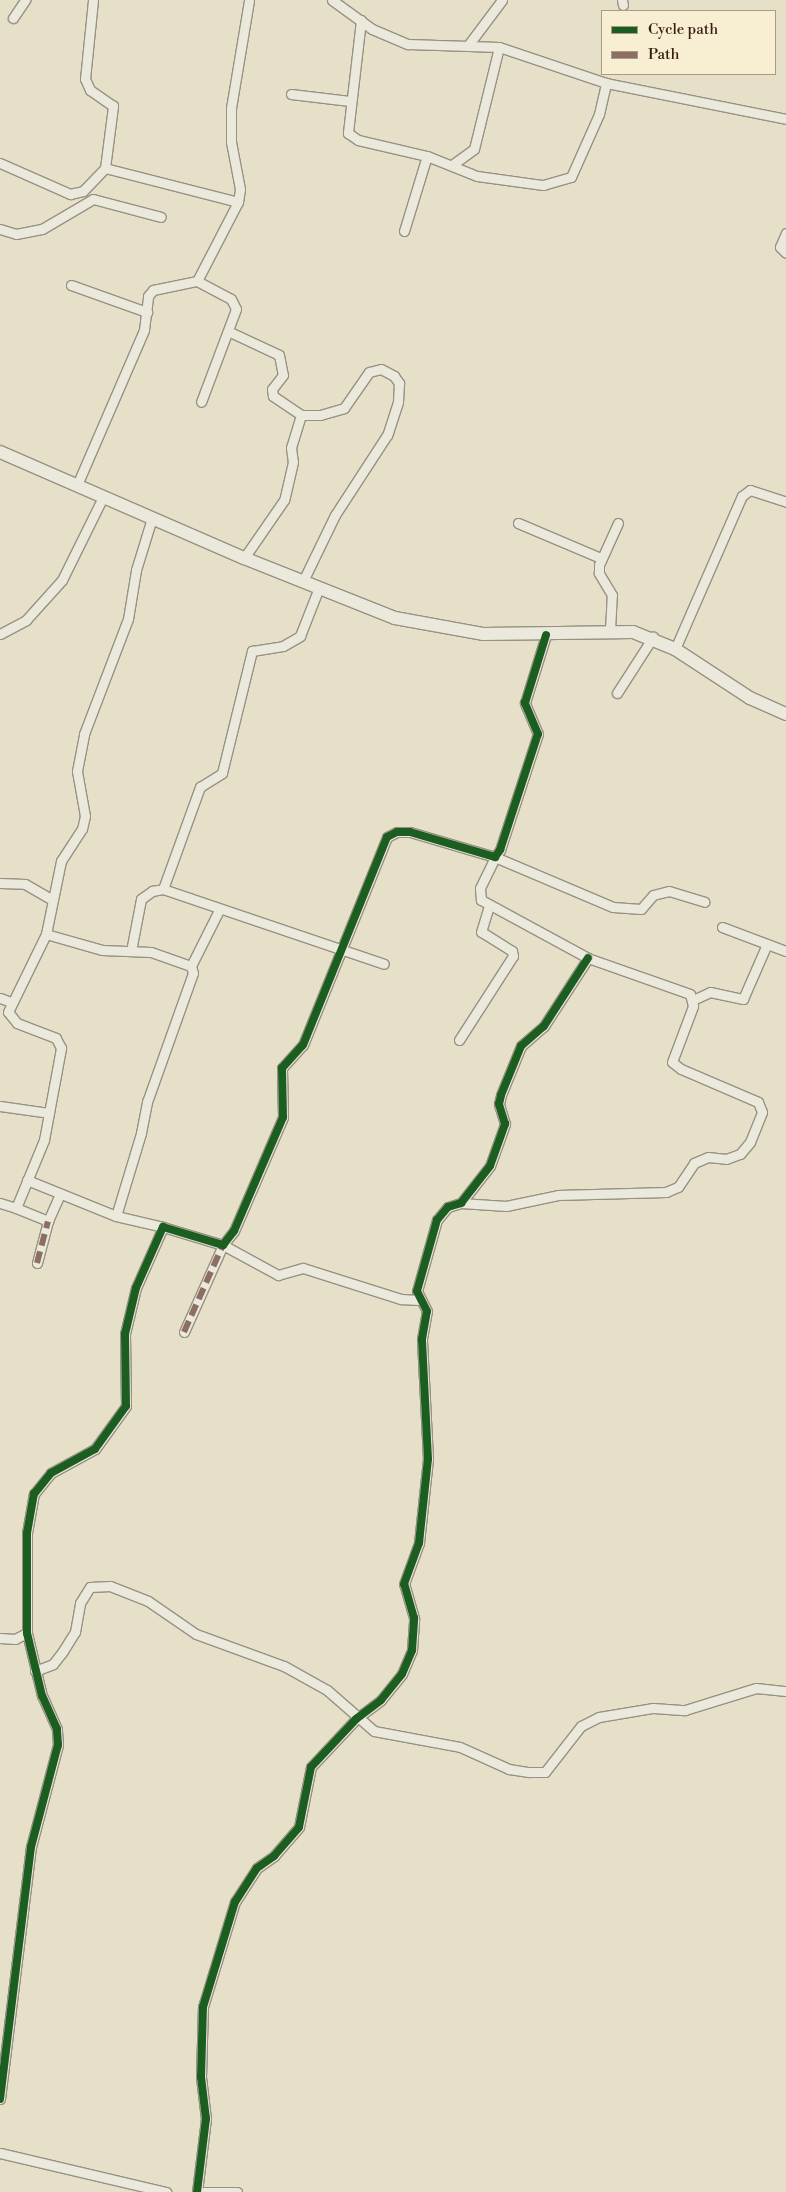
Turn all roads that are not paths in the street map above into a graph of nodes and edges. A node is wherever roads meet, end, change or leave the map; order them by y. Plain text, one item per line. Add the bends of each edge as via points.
1 (25, 0) edge
2 (93, 0) edge
3 (249, 0) edge
4 (332, 0) edge
5 (502, 0) edge
6 (13, 18) dead end
7 (361, 20) junction
8 (469, 44) junction
9 (499, 47) junction
10 (606, 83) junction
11 (291, 94) dead end
12 (350, 101) junction
13 (786, 119) edge
14 (427, 156) junction
15 (0, 163) edge
16 (452, 165) junction
17 (104, 168) junction
18 (238, 202) junction
19 (161, 217) dead end
20 (0, 229) edge
21 (404, 231) dead end
22 (786, 233) edge
23 (786, 253) edge
24 (196, 281) junction
25 (71, 285) dead end
26 (147, 312) junction
27 (230, 332) junction
28 (201, 402) dead end
29 (301, 415) junction
30 (0, 452) edge
31 (76, 486) junction
32 (103, 497) junction
33 (786, 502) edge
34 (152, 518) junction
35 (518, 523) dead end
36 (618, 523) dead end
37 (244, 558) junction
38 (601, 558) junction
39 (304, 581) junction
40 (318, 590) junction
41 (610, 630) junction
42 (0, 634) edge
43 (546, 635) junction
44 (653, 637) junction
45 (675, 648) junction
46 (617, 693) dead end
47 (786, 714) edge
48 (494, 857) junction
49 (0, 883) edge
50 (163, 890) junction
51 (54, 900) junction
52 (704, 902) dead end
53 (489, 906) junction
54 (219, 910) junction
55 (722, 927) dead end
56 (46, 934) junction
57 (767, 944) junction
58 (339, 949) junction
59 (131, 950) junction
60 (786, 951) edge
61 (588, 958) junction
62 (384, 964) dead end
63 (192, 966) junction
64 (0, 998) edge
65 (693, 1000) junction
66 (10, 1002) junction
67 (459, 1040) dead end
68 (0, 1106) edge
69 (49, 1113) junction
70 (27, 1180) junction
71 (60, 1194) junction
72 (461, 1203) junction
73 (0, 1204) edge
74 (16, 1208) junction
75 (116, 1216) junction
76 (48, 1221) junction
77 (163, 1227) junction
78 (223, 1245) junction
79 (37, 1263) dead end
80 (418, 1300) junction
81 (184, 1332) dead end
82 (27, 1633) junction
83 (0, 1638) edge
84 (35, 1671) junction
85 (786, 1691) edge
86 (356, 1719) junction
87 (0, 2099) edge
88 (0, 2152) edge
89 (166, 2192) edge
90 (198, 2192) edge
91 (237, 2192) edge

1 - 6 street
2 - 17 street via 85,79 90,90 114,106
3 - 18 street via 231,108 231,142 240,189
4 - 7 street
5 - 8 street
7 - 8 street via 392,40 408,44
7 - 12 street
8 - 9 street
9 - 10 street
9 - 16 street via 474,149
10 - 13 street
10 - 16 street via 599,114 571,177 551,185 518,183 477,176
11 - 12 street
12 - 14 street via 348,133 352,137
14 - 16 street
14 - 21 street
15 - 17 street via 70,194 83,191
17 - 18 street
18 - 24 street
19 - 20 street via 93,199 42,229 16,234
22 - 23 street via 780,247
24 - 26 street via 189,286 153,290
24 - 27 street via 235,304
25 - 26 street
26 - 31 street via 141,339
27 - 28 street
27 - 29 street via 279,355 282,375 272,389 273,396
29 - 37 street via 291,448 292,470 284,500
29 - 39 street via 320,415 344,408 369,372 380,369 394,376 399,383 398,402 387,435 335,515
30 - 31 street
31 - 32 street
32 - 34 street
32 - 42 street via 62,580 26,620
33 - 45 street via 750,490 742,496
34 - 37 street
34 - 51 street via 136,570 128,619 84,734 77,771 85,816 82,829 57,871
35 - 38 street
36 - 38 street
37 - 39 street
38 - 41 street via 599,573 612,595
39 - 40 street
40 - 43 street via 395,618 432,626 483,634
40 - 50 street via 300,636 283,646 252,651 222,773 200,788
41 - 43 street
41 - 44 street
43 - 48 street via 525,703 538,734 504,843
44 - 45 street
44 - 46 street
45 - 47 street via 750,698
48 - 52 street via 613,907 641,909 653,895 669,891
48 - 53 street via 479,894
48 - 58 street via 424,834 398,832 387,837
49 - 51 street via 24,884
50 - 54 street
50 - 59 street via 152,891 141,899
51 - 56 street
53 - 61 street
53 - 67 street via 481,932 508,948 513,956
54 - 58 street
54 - 63 street
55 - 57 street
56 - 59 street via 88,947
56 - 66 street
57 - 60 street
57 - 65 street via 743,998 710,992
58 - 62 street
58 - 78 street via 303,1045 282,1068 285,1104 277,1137 234,1231
59 - 63 street via 150,952
61 - 65 street via 690,994
61 - 72 street via 544,1026 521,1046 499,1104 505,1124 501,1139 490,1166
63 - 75 street via 193,974 147,1102
64 - 66 street
65 - 72 street via 672,1062 761,1106 750,1142 740,1154 726,1159 708,1157 694,1163 678,1187 666,1192 558,1195 506,1206
66 - 69 street via 10,1017 17,1023 59,1042 61,1048
68 - 69 street
69 - 70 street via 44,1140
70 - 71 street
70 - 74 street
71 - 75 street
71 - 76 street
72 - 80 street via 448,1207 437,1220 418,1284
73 - 74 street
74 - 76 street
75 - 77 street
76 - 79 street
77 - 78 street
77 - 82 street via 136,1288 124,1334 126,1406 95,1449 51,1474 34,1494 27,1533
78 - 80 street via 278,1275 303,1268 401,1299
78 - 81 street
80 - 86 street via 427,1311 422,1339 428,1459 419,1543 404,1584 414,1618 412,1650 402,1674 380,1700
82 - 83 street via 15,1639
82 - 84 street
84 - 86 street via 54,1664 63,1651 75,1632 80,1603 90,1587 110,1586 148,1601 196,1634 284,1666 327,1690
84 - 87 street via 57,1729 58,1745 30,1847
85 - 86 street via 756,1688 684,1710 653,1708 599,1717 581,1726 545,1772 509,1769 460,1747 374,1731
86 - 90 street via 311,1767 299,1827 274,1856 256,1868 235,1902 203,2007 201,2076 206,2119
88 - 89 street
90 - 91 street

